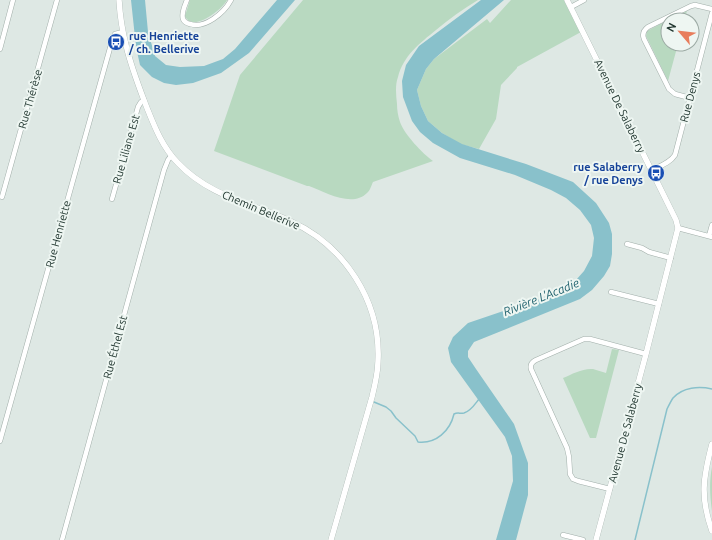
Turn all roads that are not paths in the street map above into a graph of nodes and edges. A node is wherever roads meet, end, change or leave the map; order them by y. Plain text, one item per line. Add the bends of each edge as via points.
1 (13, 0) edge
2 (57, 0) edge
3 (118, 0) edge
4 (187, 0) edge
5 (231, 0) edge
6 (568, 0) edge
7 (584, 0) edge
8 (571, 7) junction
9 (712, 9) edge
10 (712, 13) edge
11 (123, 32) junction
12 (0, 49) edge
13 (690, 98) junction
14 (144, 100) junction
15 (171, 156) junction
16 (652, 170) junction
17 (2, 197) dead end
18 (112, 200) dead end
19 (712, 225) edge
20 (678, 228) junction
21 (710, 236) edge
22 (627, 244) dead end
23 (671, 258) junction
24 (611, 292) dead end
25 (659, 304) junction
26 (646, 354) junction
27 (0, 441) edge
28 (712, 444) edge
29 (610, 489) junction
30 (712, 531) edge
31 (563, 535) dead end
32 (62, 540) edge
33 (331, 540) edge
34 (582, 540) edge
35 (596, 540) edge

1 - 12 street
2 - 17 street, Rue Thérèse
3 - 11 street, Chemin Bellerive
4 - 5 street via 183,20 188,24 197,25 218,15
6 - 8 street, Avenue De Salaberry
7 - 8 street
8 - 16 street, Avenue De Salaberry
9 - 13 street via 691,6 648,27 643,33 644,40 668,87 673,93
10 - 13 street, Rue Denys
11 - 14 street, Chemin Bellerive
11 - 27 street, Rue Henriette via 115,34 112,39
13 - 16 street, Rue Denys via 674,157
14 - 15 street, Chemin Bellerive via 158,134
14 - 18 street, Rue Liliane Est via 138,107
15 - 32 street, Rue Éthel Est via 163,174
15 - 33 street, Chemin Bellerive via 191,175 214,190 282,217 318,236 344,261 365,295 377,336 377,373
16 - 20 street, Avenue De Salaberry
19 - 21 street
20 - 21 street
20 - 23 street, Avenue De Salaberry
22 - 23 street
23 - 25 street, Avenue De Salaberry
24 - 25 street
25 - 26 street, Avenue De Salaberry
26 - 29 street, Avenue De Salaberry
26 - 29 street via 586,339 536,360 531,365 568,450 571,476 576,480
28 - 30 street via 704,490
29 - 35 street, Avenue De Salaberry
31 - 34 street

